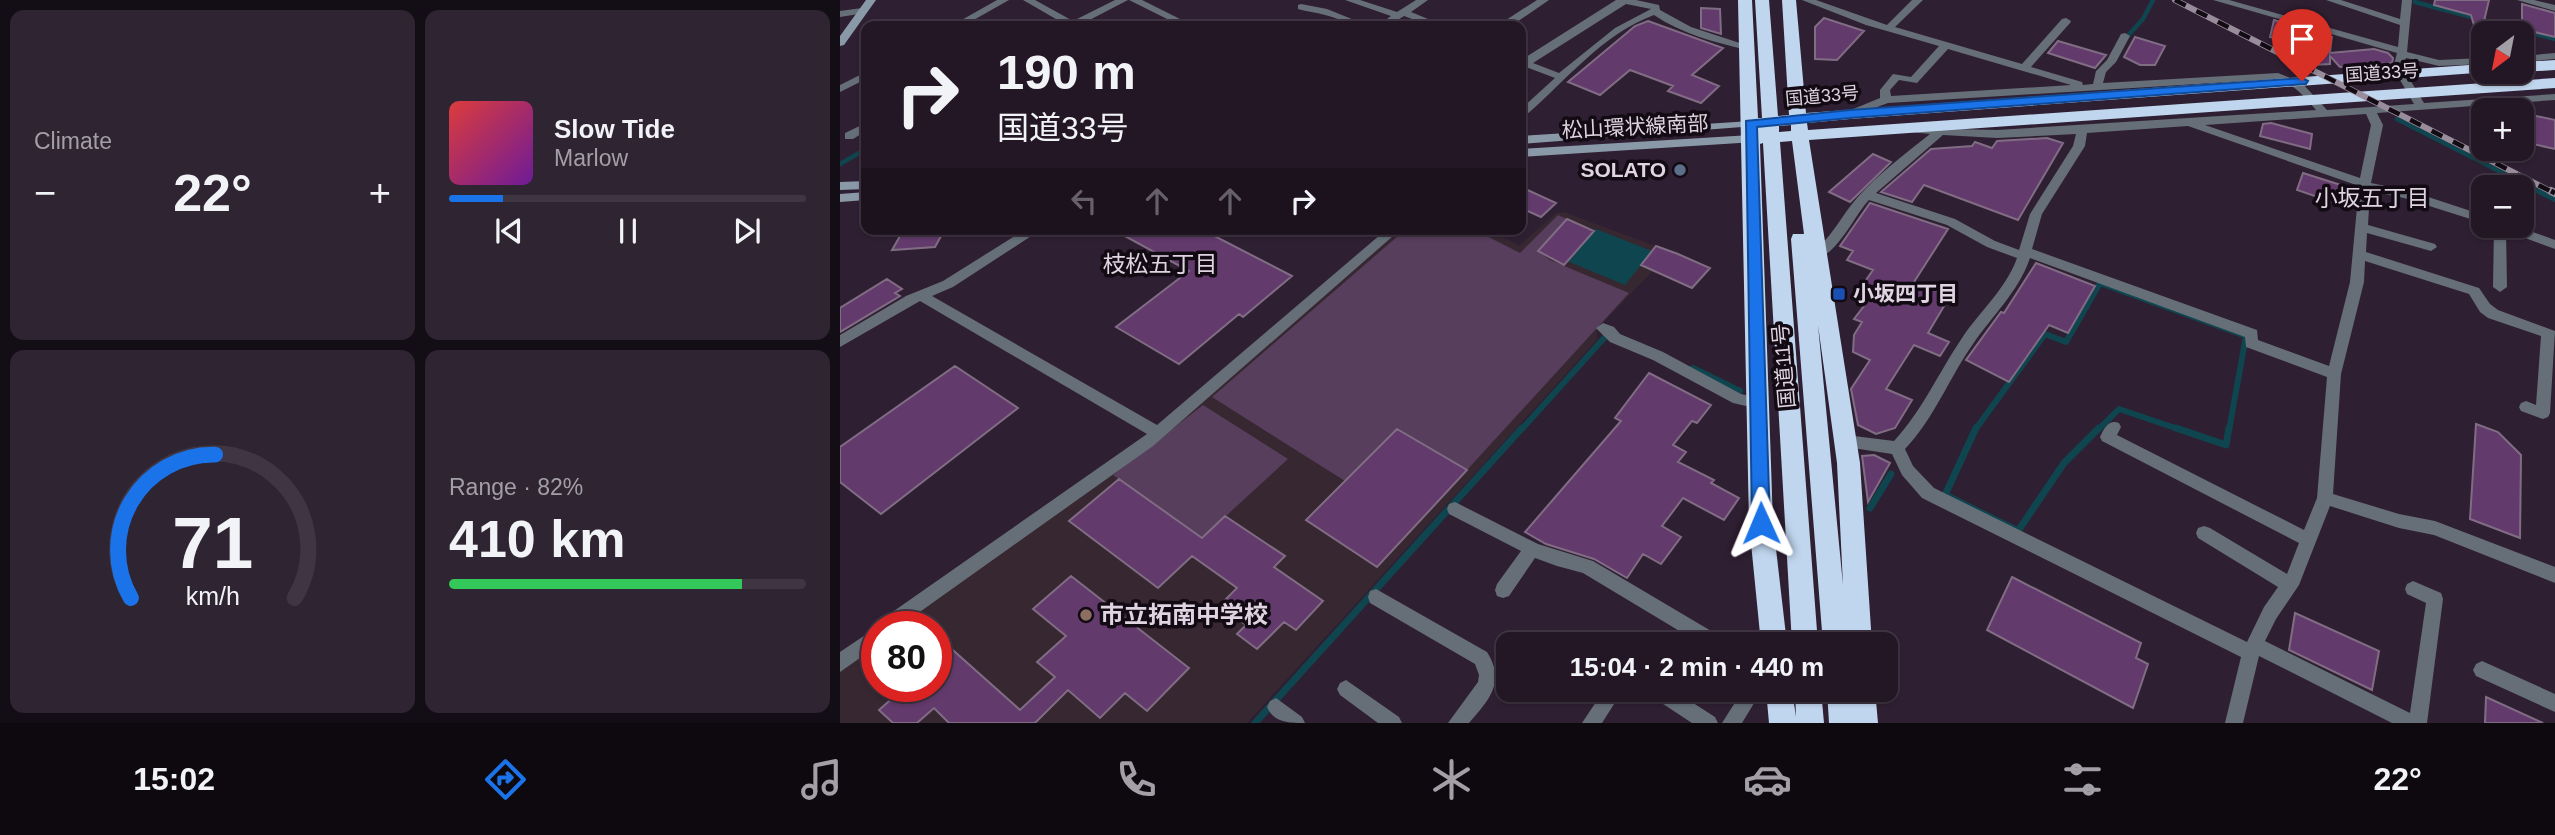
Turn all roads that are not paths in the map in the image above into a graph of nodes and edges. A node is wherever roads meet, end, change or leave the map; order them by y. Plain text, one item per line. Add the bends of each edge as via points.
1 (871, 0) edge
2 (1004, 0) edge
3 (1028, 0) edge
4 (1123, 0) edge
5 (1134, 0) edge
6 (1349, 0) edge
7 (1423, 0) edge
8 (1544, 0) edge
9 (1623, 0) edge
10 (1745, 0) edge
11 (1762, 0) edge
12 (1779, 0) edge
13 (1789, 0) edge
14 (1807, 0) edge
15 (1918, 0) edge
16 (2218, 0) edge
17 (2331, 0) edge
18 (2407, 0) edge
19 (2522, 0) edge
20 (1652, 5) edge
21 (1301, 7) dead end
22 (2555, 8) edge
23 (862, 11) junction
24 (840, 14) edge
25 (1399, 14) junction
26 (965, 21) edge
27 (1066, 21) edge
28 (1081, 21) edge
29 (1179, 21) dead end
30 (1351, 21) edge
31 (1389, 21) edge
32 (1423, 21) edge
33 (1512, 21) edge
34 (2066, 21) dead end
35 (2404, 23) junction
36 (1889, 28) junction
37 (2125, 36) dead end
38 (840, 43) edge
39 (1946, 45) junction
40 (1747, 47) junction
41 (2402, 53) junction
42 (2555, 57) edge
43 (2534, 58) edge
44 (1526, 61) edge
45 (2471, 62) edge
46 (1526, 64) edge
47 (2062, 65) dead end
48 (2555, 65) edge
49 (2534, 66) edge
50 (2024, 69) junction
51 (2471, 70) edge
52 (1561, 77) junction
53 (861, 78) edge
54 (2055, 78) junction
55 (2555, 83) edge
56 (2094, 87) junction
57 (840, 89) edge
58 (2555, 97) edge
59 (1886, 100) junction
60 (2420, 104) junction
61 (1526, 110) edge
62 (2370, 110) junction
63 (2323, 112) junction
64 (1850, 114) junction
65 (1991, 120) junction
66 (2184, 121) junction
67 (1800, 127) junction
68 (1898, 128) junction
69 (861, 129) edge
70 (2082, 130) junction
71 (1751, 132) junction
72 (1940, 132) junction
73 (849, 136) dead end
74 (1526, 140) edge
75 (1526, 153) edge
76 (861, 184) edge
77 (2365, 185) junction
78 (840, 186) edge
79 (1868, 195) junction
80 (861, 196) edge
81 (840, 198) edge
82 (2471, 215) edge
83 (2364, 228) junction
84 (1026, 235) edge
85 (1388, 235) edge
86 (2534, 237) edge
87 (2502, 238) edge
88 (2555, 245) edge
89 (2431, 247) dead end
90 (2024, 254) junction
91 (1816, 255) junction
92 (2360, 255) junction
93 (2500, 287) dead end
94 (920, 295) junction
95 (1602, 328) dead end
96 (2551, 335) edge
97 (840, 342) edge
98 (2334, 374) junction
99 (1759, 403) junction
100 (2526, 407) dead end
101 (2114, 427) dead end
102 (1158, 433) junction
103 (1846, 441) junction
104 (1897, 448) junction
105 (2325, 498) junction
106 (1455, 509) dead end
107 (2204, 533) dead end
108 (2308, 540) junction
109 (1532, 549) junction
110 (2555, 575) edge
111 (2290, 585) junction
112 (2413, 589) dead end
113 (1503, 590) dead end
114 (1377, 597) dead end
115 (908, 611) edge
116 (1697, 632) edge
117 (1773, 632) edge
118 (1804, 632) edge
119 (1835, 632) edge
120 (1858, 632) edge
121 (861, 647) edge
122 (2253, 649) junction
123 (840, 663) edge
124 (2482, 670) dead end
125 (1346, 689) dead end
126 (1606, 702) edge
127 (1676, 702) edge
128 (1745, 702) edge
129 (1780, 702) edge
130 (1809, 702) edge
131 (1841, 702) edge
132 (1863, 702) edge
133 (2555, 703) edge
134 (1276, 707) dead end
135 (1296, 723) edge
136 (1393, 723) edge
137 (1457, 723) edge
138 (1591, 723) edge
139 (1709, 723) edge
140 (1731, 723) edge
141 (1783, 723) edge
142 (1810, 723) edge
143 (1843, 723) edge
144 (1864, 723) edge
145 (2234, 723) edge
146 (2411, 723) edge
147 (2418, 723) edge

1 - 23 street
2 - 26 street
3 - 27 street
4 - 28 street
5 - 29 street
6 - 25 street
7 - 25 street
8 - 33 street
9 - 20 street
9 - 44 street
10 - 40 highway, 国道11号
11 - 118 highway, 国道11号
12 - 119 highway, 国道11号
13 - 67 highway
14 - 36 street
15 - 36 street
16 - 41 street
17 - 35 street
18 - 35 street
19 - 22 street
20 - 40 street via 1695,31
20 - 52 street
21 - 30 street
23 - 24 street
23 - 38 street
25 - 31 street
25 - 32 street
34 - 50 street
35 - 41 street
36 - 39 street
37 - 56 street
39 - 50 street
39 - 59 street via 1913,81 1898,76 1885,90
40 - 71 highway, 国道11号
41 - 45 street via 2439,63
41 - 60 street via 2398,68
42 - 43 street
46 - 52 street
47 - 54 street
48 - 49 highway
50 - 54 street
51 - 65 highway, 国道33号
52 - 61 street
53 - 57 street
54 - 56 street
55 - 65 highway, 国道33号
56 - 59 street
56 - 63 street via 2278,76 2299,83
58 - 60 street
59 - 64 street
60 - 62 street
62 - 63 street
62 - 77 street via 2377,125
63 - 66 street
64 - 65 highway, 国道33号
64 - 67 highway, 国道33号
65 - 68 highway, 国道33号
65 - 70 street
65 - 72 street
66 - 70 street
66 - 77 street
67 - 68 highway, 国道33号
67 - 71 highway, 国道33号
67 - 91 highway
68 - 72 street
69 - 73 street
70 - 90 street via 2079,146 2036,214
71 - 74 street, 松山環状線南部
71 - 75 street, 松山環状線南部
71 - 99 highway, 国道11号
72 - 79 street
76 - 78 street
77 - 82 street
77 - 83 street
79 - 90 street via 1951,222 1991,244
79 - 91 street via 1828,248
80 - 81 street
83 - 89 street
83 - 92 street
84 - 94 street via 948,284
85 - 102 street
86 - 88 street
87 - 93 street
90 - 98 street via 2252,334 2251,343
90 - 104 street via 2007,290 1966,341 1912,432
91 - 103 highway
92 - 96 street via 2474,290 2493,314
92 - 98 street
94 - 97 street
94 - 102 street
95 - 99 street via 1738,399
96 - 100 street via 2543,413
98 - 105 street
99 - 117 highway, 国道11号 via 1761,523
101 - 108 street via 2107,438
102 - 115 street
103 - 104 street
103 - 120 highway
104 - 122 street via 1907,470 1928,494
105 - 108 street
105 - 110 street via 2435,528
106 - 109 street
107 - 111 street
108 - 111 street
109 - 113 street
109 - 116 street via 1587,566
111 - 122 street
112 - 147 street via 2435,599
114 - 137 street via 1481,658 1488,667 1486,685
121 - 123 street
122 - 145 street
122 - 146 street
124 - 133 street
125 - 136 street
126 - 138 street
127 - 139 street
128 - 140 street
129 - 141 highway
130 - 142 highway
131 - 143 highway
132 - 144 highway
134 - 135 street

